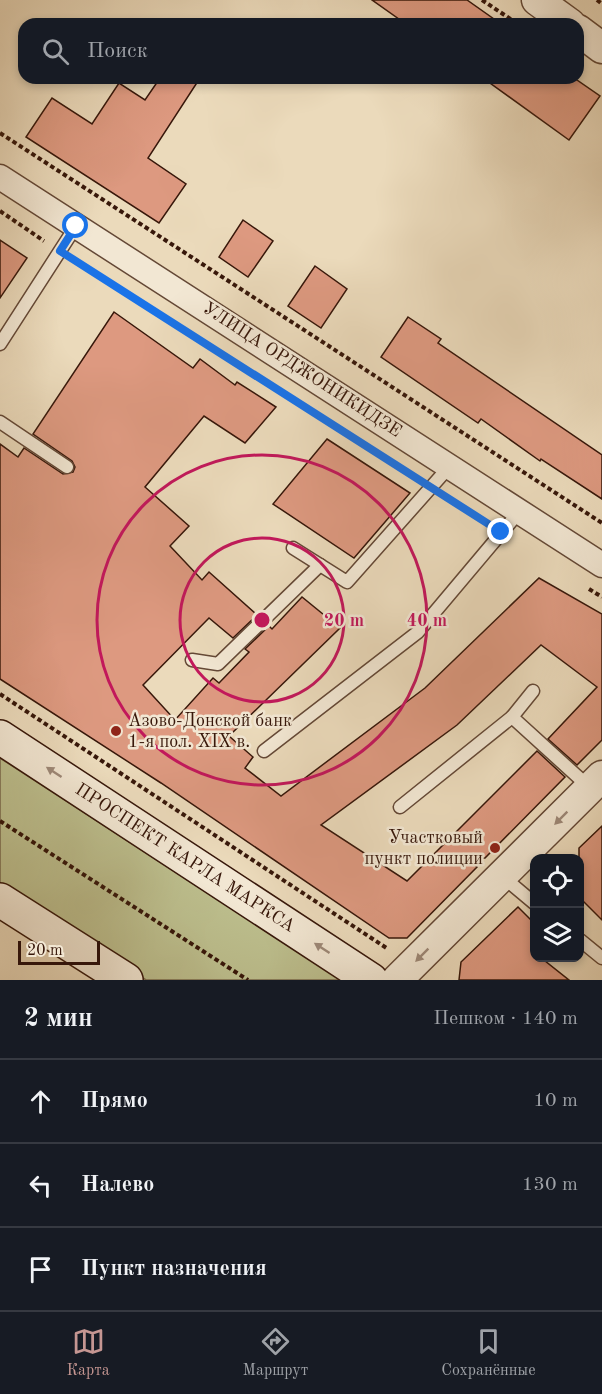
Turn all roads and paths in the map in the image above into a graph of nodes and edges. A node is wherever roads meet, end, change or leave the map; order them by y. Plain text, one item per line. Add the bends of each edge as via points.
1 (482, 0) edge
2 (537, 0) edge
3 (597, 0) edge
4 (602, 4) edge
5 (509, 18) edge
6 (562, 18) edge
7 (584, 34) edge
8 (602, 48) edge
9 (0, 133) edge
10 (0, 177) edge
11 (0, 211) edge
12 (76, 226) junction
13 (60, 251) junction
14 (0, 344) edge
15 (0, 422) edge
16 (67, 467) dead end
17 (449, 467) junction
18 (430, 488) junction
19 (519, 512) junction
20 (602, 523) edge
21 (293, 548) dead end
22 (320, 565) junction
23 (602, 566) edge
24 (582, 584) dead end
25 (602, 597) edge
26 (192, 660) dead end
27 (533, 691) dead end
28 (0, 694) edge
29 (512, 717) junction
30 (0, 737) edge
31 (264, 751) dead end
32 (596, 782) edge
33 (400, 807) dead end
34 (0, 821) edge
35 (502, 876) junction
36 (0, 900) edge
37 (530, 900) edge
38 (584, 944) edge
39 (602, 958) edge
40 (405, 972) edge
41 (126, 980) edge
42 (248, 980) edge
43 (371, 980) edge

1 - 5 path
2 - 6 street
3 - 4 path
7 - 8 street
9 - 20 path
10 - 12 street, УЛИЦА ОРДЖОНИКИДЗЕ
11 - 13 path
12 - 13 lane
12 - 17 street, УЛИЦА ОРДЖОНИКИДЗЕ
13 - 14 lane
13 - 18 path
15 - 16 lane
17 - 18 lane
17 - 19 street, УЛИЦА ОРДЖОНИКИДЗЕ
18 - 22 lane via 347,582
19 - 23 street, УЛИЦА ОРДЖОНИКИДЗЕ
19 - 31 lane via 418,632
21 - 22 lane
22 - 26 lane via 218,664
24 - 25 path
27 - 29 lane
28 - 40 path
29 - 32 lane
29 - 33 lane
43 -> 30 main road, ПРОСПЕКТ КАРЛА МАРКСА
32 -> 35 street
34 - 42 path
35 - 37 lane
35 -> 40 street
36 - 41 main road
38 - 39 lane

